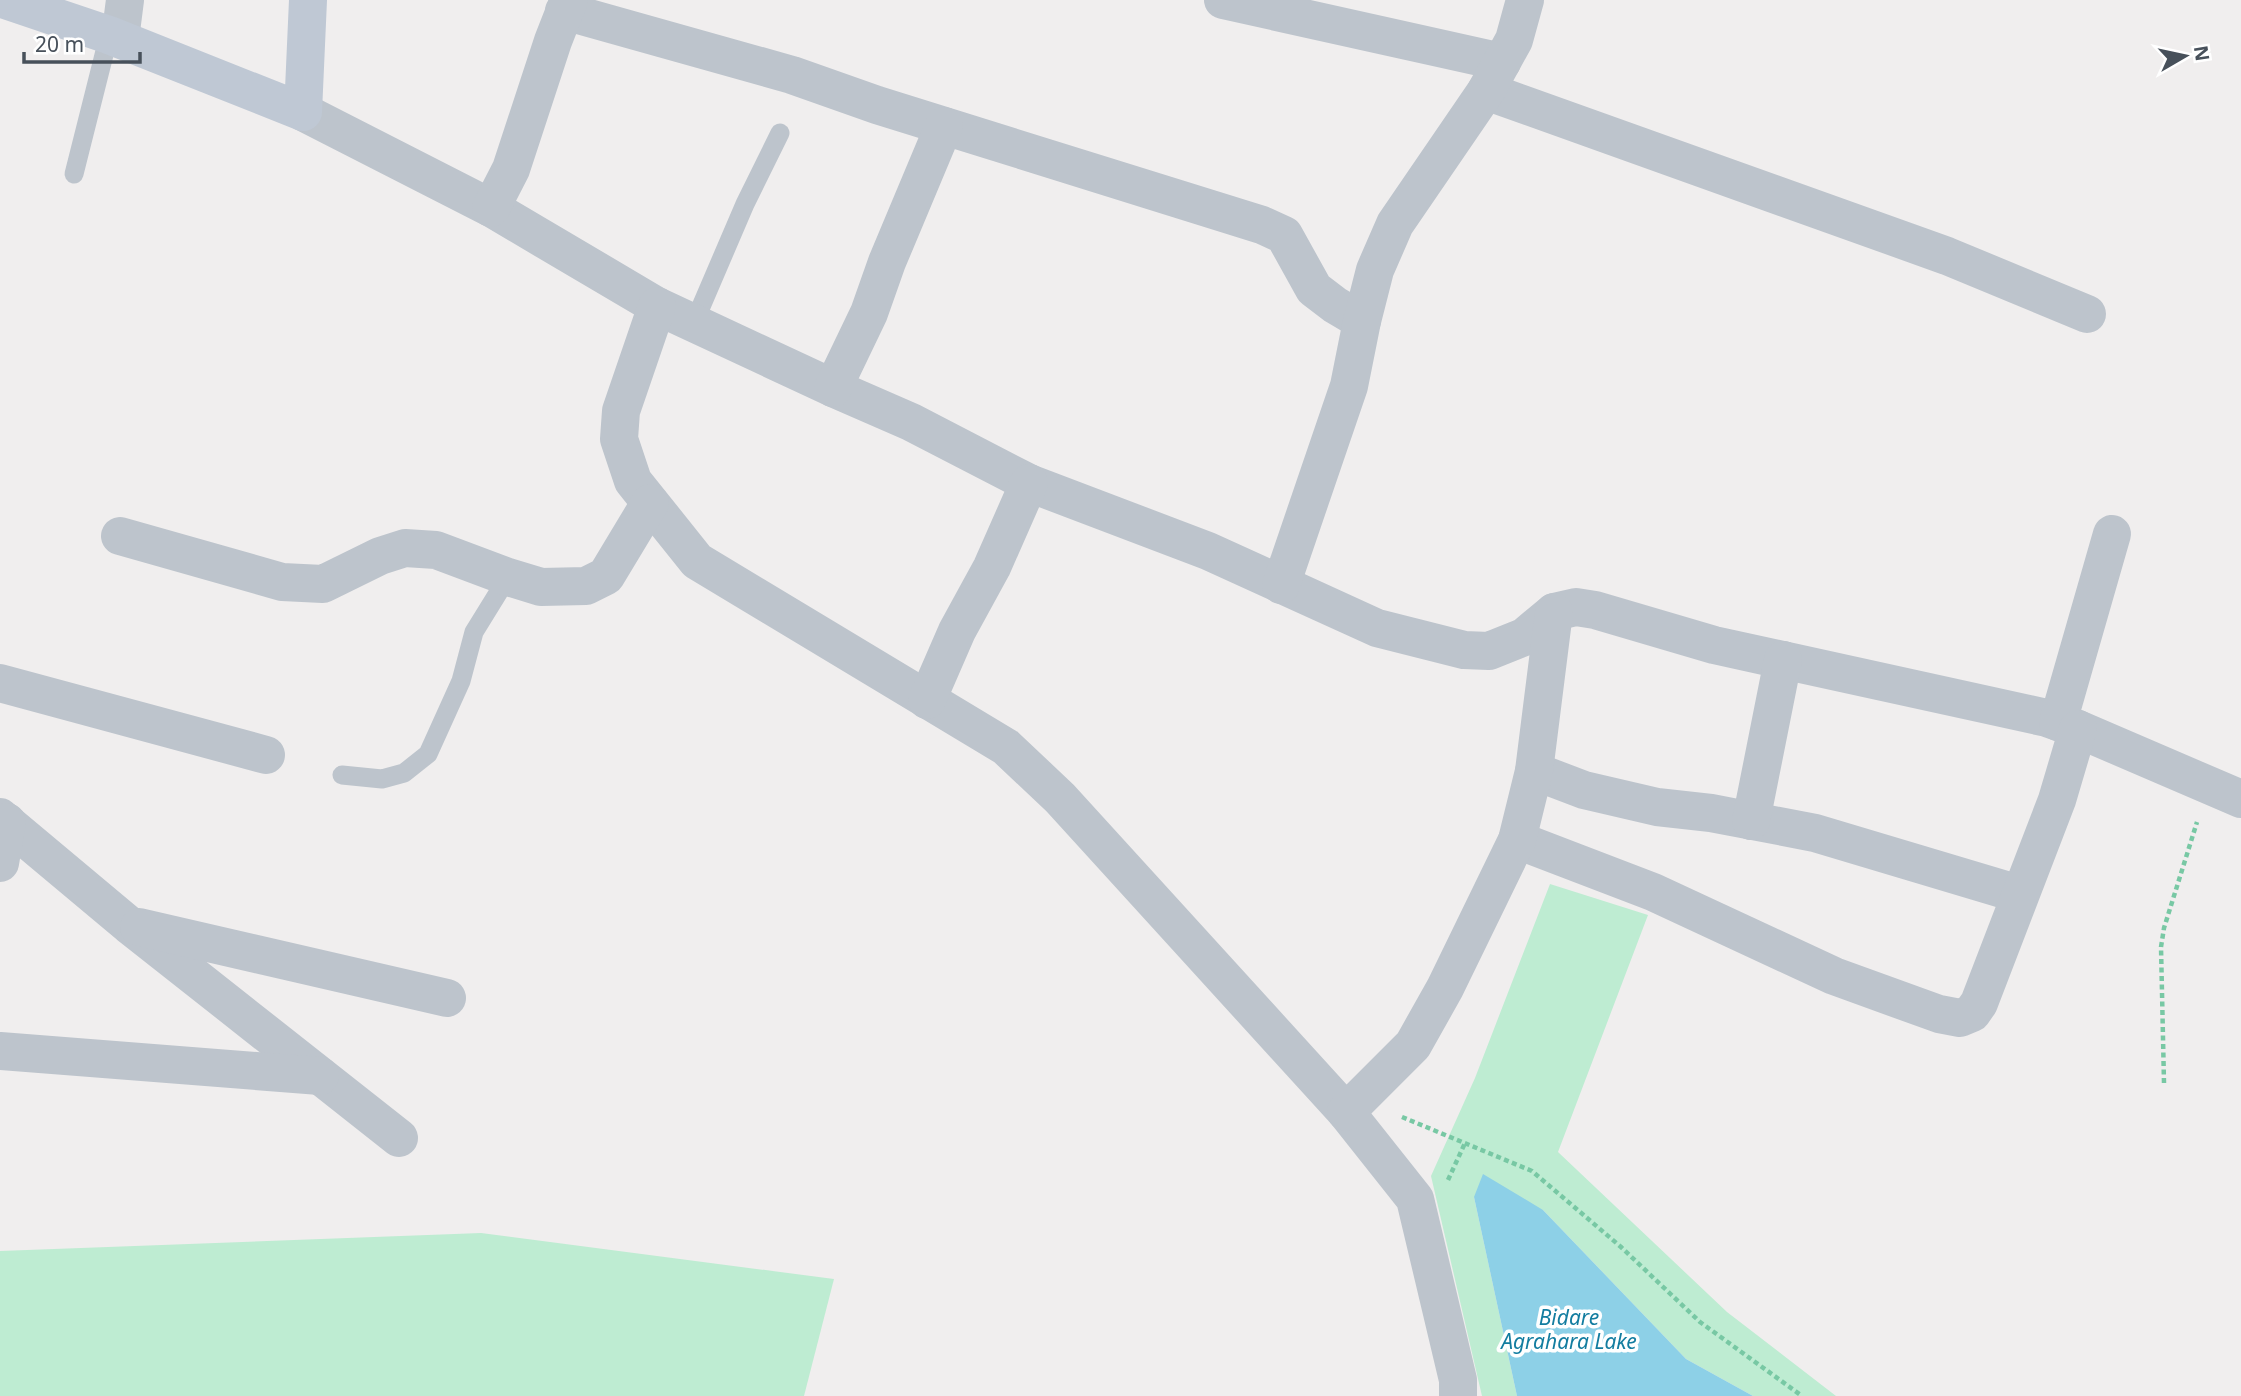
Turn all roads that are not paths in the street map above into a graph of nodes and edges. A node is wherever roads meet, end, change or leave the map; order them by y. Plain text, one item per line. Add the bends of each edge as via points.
1 (5, 0) edge
2 (125, 0) edge
3 (308, 0) edge
4 (1223, 0) edge
5 (1524, 0) edge
6 (567, 6) edge
7 (115, 37) junction
8 (1494, 77) junction
9 (303, 112) junction
10 (944, 126) junction
11 (780, 133) dead end
12 (74, 174) dead end
13 (491, 208) junction
14 (657, 306) junction
15 (2087, 314) dead end
16 (1362, 321) junction
17 (694, 323) junction
18 (834, 388) junction
19 (1028, 483) junction
20 (650, 503) junction
21 (2112, 534) dead end
22 (120, 536) dead end
23 (508, 577) junction
24 (1281, 586) junction
25 (1554, 612) junction
26 (1783, 660) junction
27 (0, 683) edge
28 (927, 700) junction
29 (2068, 725) junction
30 (266, 755) dead end
31 (1534, 771) junction
32 (342, 775) dead end
33 (2225, 792) edge
34 (3, 820) edge
35 (1751, 821) junction
36 (1517, 841) junction
37 (0, 863) edge
38 (2020, 894) junction
39 (129, 925) junction
40 (447, 999) dead end
41 (0, 1051) edge
42 (320, 1076) junction
43 (1353, 1106) junction
44 (399, 1138) dead end
45 (1458, 1396) edge

1 - 7 street
2 - 7 street
3 - 9 street
4 - 8 street
5 - 8 street via 1514,40
6 - 10 street
6 - 13 street via 511,169
7 - 9 street
7 - 12 lane
8 - 15 street
8 - 16 street via 1395,224 1375,270
9 - 13 street
10 - 16 street via 1284,235 1314,289
10 - 18 street
11 - 17 lane
13 - 14 street
14 - 17 street
14 - 20 street via 621,411 619,439 633,481
16 - 24 street via 1349,386
17 - 18 street
18 - 19 street
19 - 24 street via 1208,551
19 - 28 street
20 - 23 street via 606,576 586,586 541,587
20 - 28 street via 697,561
21 - 29 street
22 - 23 street via 282,582 323,584 405,548 436,550
23 - 32 lane via 474,632 461,681 428,754 404,773 382,779
24 - 25 street via 1377,628 1464,650 1489,651 1506,645 1524,637
25 - 26 street via 1576,607 1595,610
25 - 31 street
26 - 29 street
26 - 35 street
27 - 30 street
28 - 43 street via 1006,747 1060,798
29 - 33 street
29 - 38 street via 2056,800
31 - 35 street via 1584,790 1657,807
31 - 36 street
34 - 37 street
34 - 39 street
35 - 38 street via 1815,833
36 - 38 street via 1653,892 1834,976 1960,1018 1972,1013 1979,1003
36 - 43 street via 1418,1037
39 - 40 street
39 - 42 street
41 - 42 street
42 - 44 street
43 - 45 street via 1415,1199

